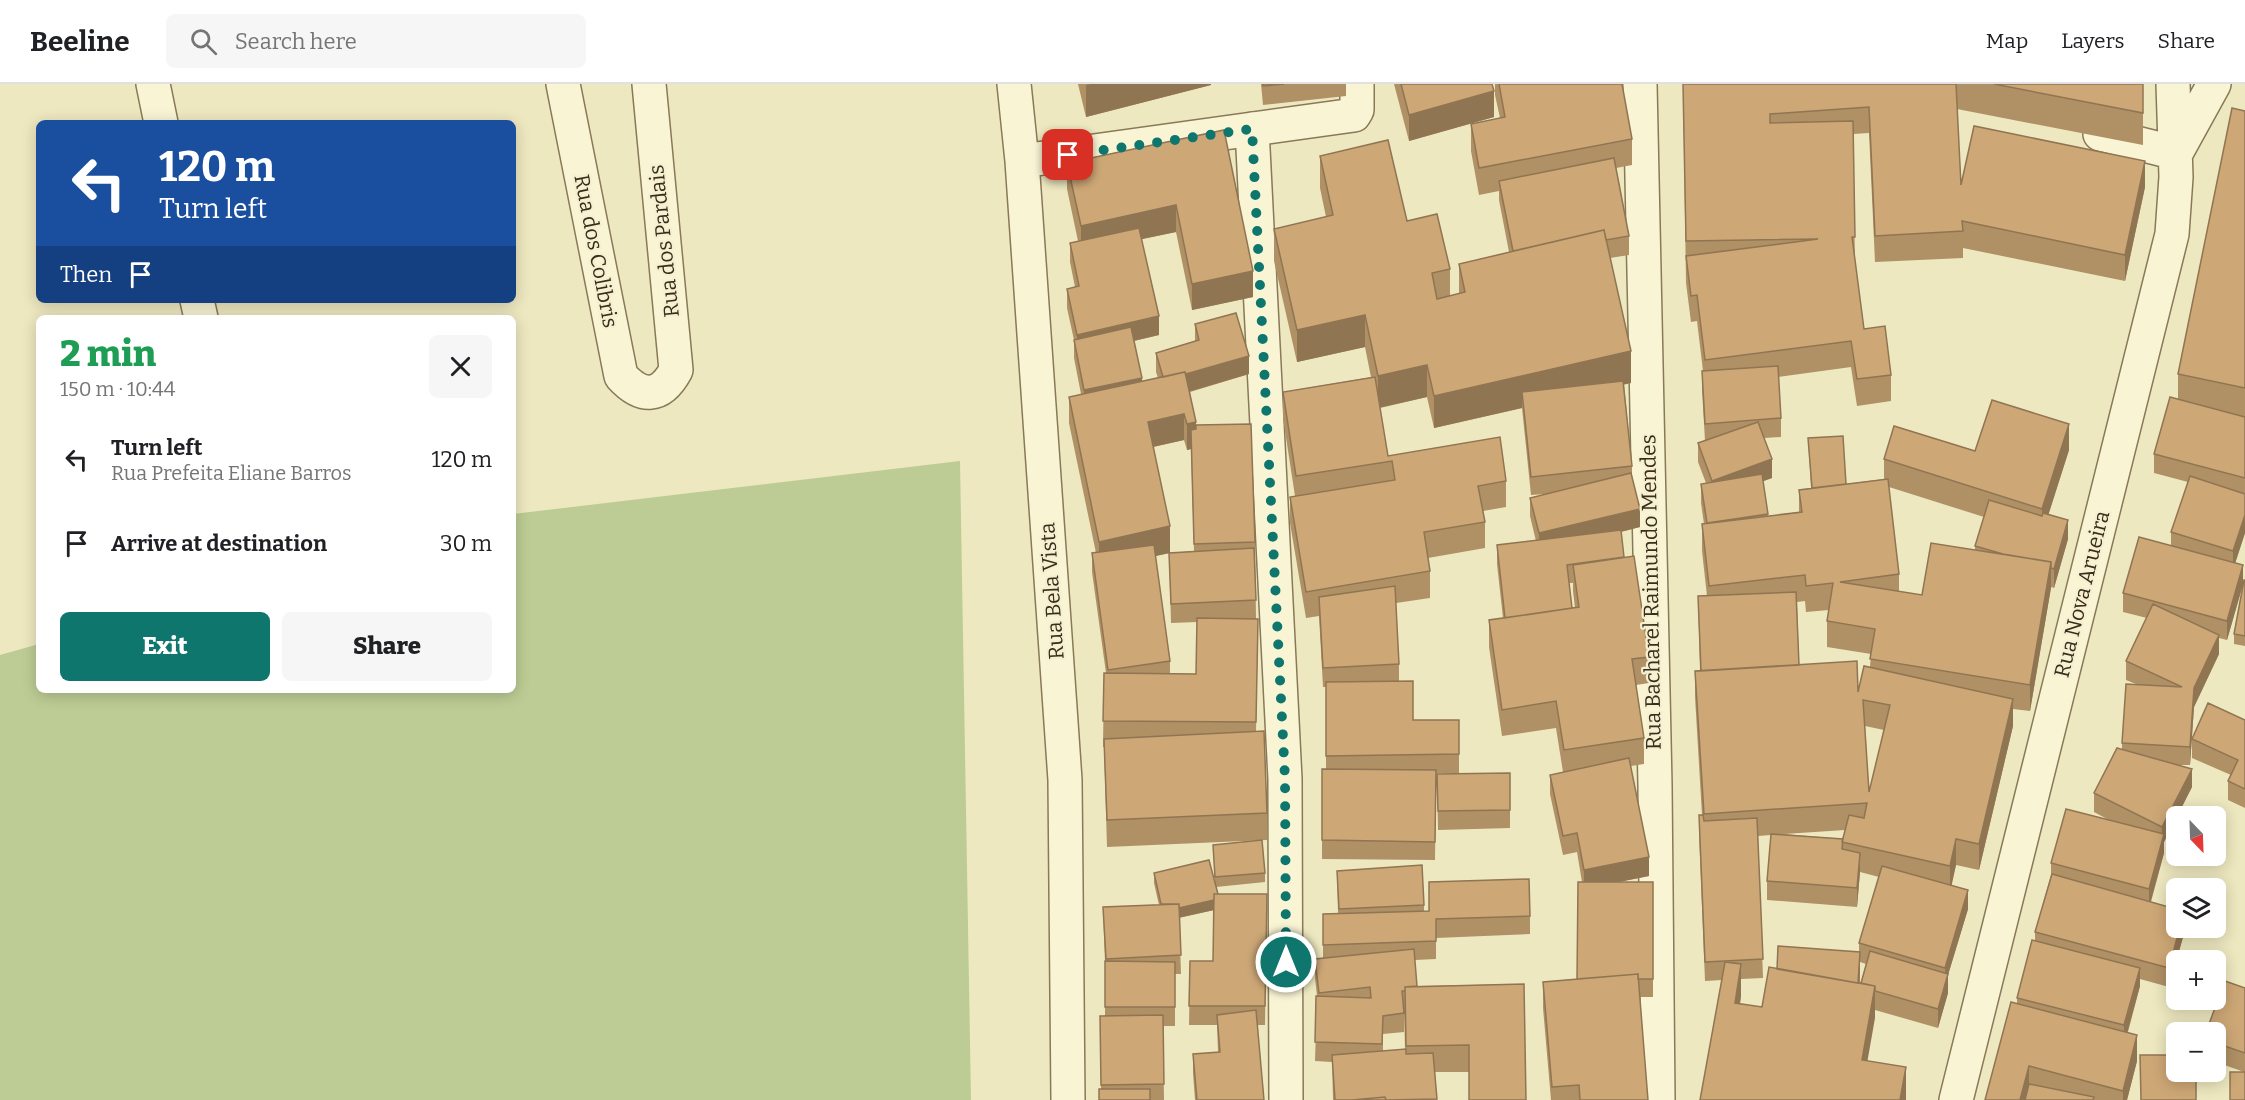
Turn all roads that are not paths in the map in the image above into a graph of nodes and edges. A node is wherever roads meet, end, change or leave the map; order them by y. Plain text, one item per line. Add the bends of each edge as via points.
1 (153, 84) edge
2 (563, 84) edge
3 (649, 84) edge
4 (1014, 84) edge
5 (1640, 84) edge
6 (2173, 84) edge
7 (2214, 84) edge
8 (1355, 99) edge
9 (160, 120) edge
10 (2074, 128) edge
11 (1252, 129) junction
12 (2176, 153) junction
13 (1022, 161) junction
14 (658, 391) joint
15 (1068, 1100) edge
16 (1286, 1100) edge
17 (1658, 1100) edge
18 (1956, 1100) edge

1 - 9 street
2 - 14 street, Rua dos Colibris via 621,376 632,388 647,393
3 - 14 street, Rua dos Pardais via 676,370 669,383
4 - 13 street, Rua Bela Vista
5 - 17 street, Rua Bacharel Raimundo Mendes
6 - 12 street, Rua Nova Arueira
7 - 12 street
8 - 11 street
10 - 12 street
11 - 13 street
11 - 16 street via 1285,778
12 - 18 street, Rua Nova Arueira via 2172,234
13 - 15 street, Rua Bela Vista via 1065,780

